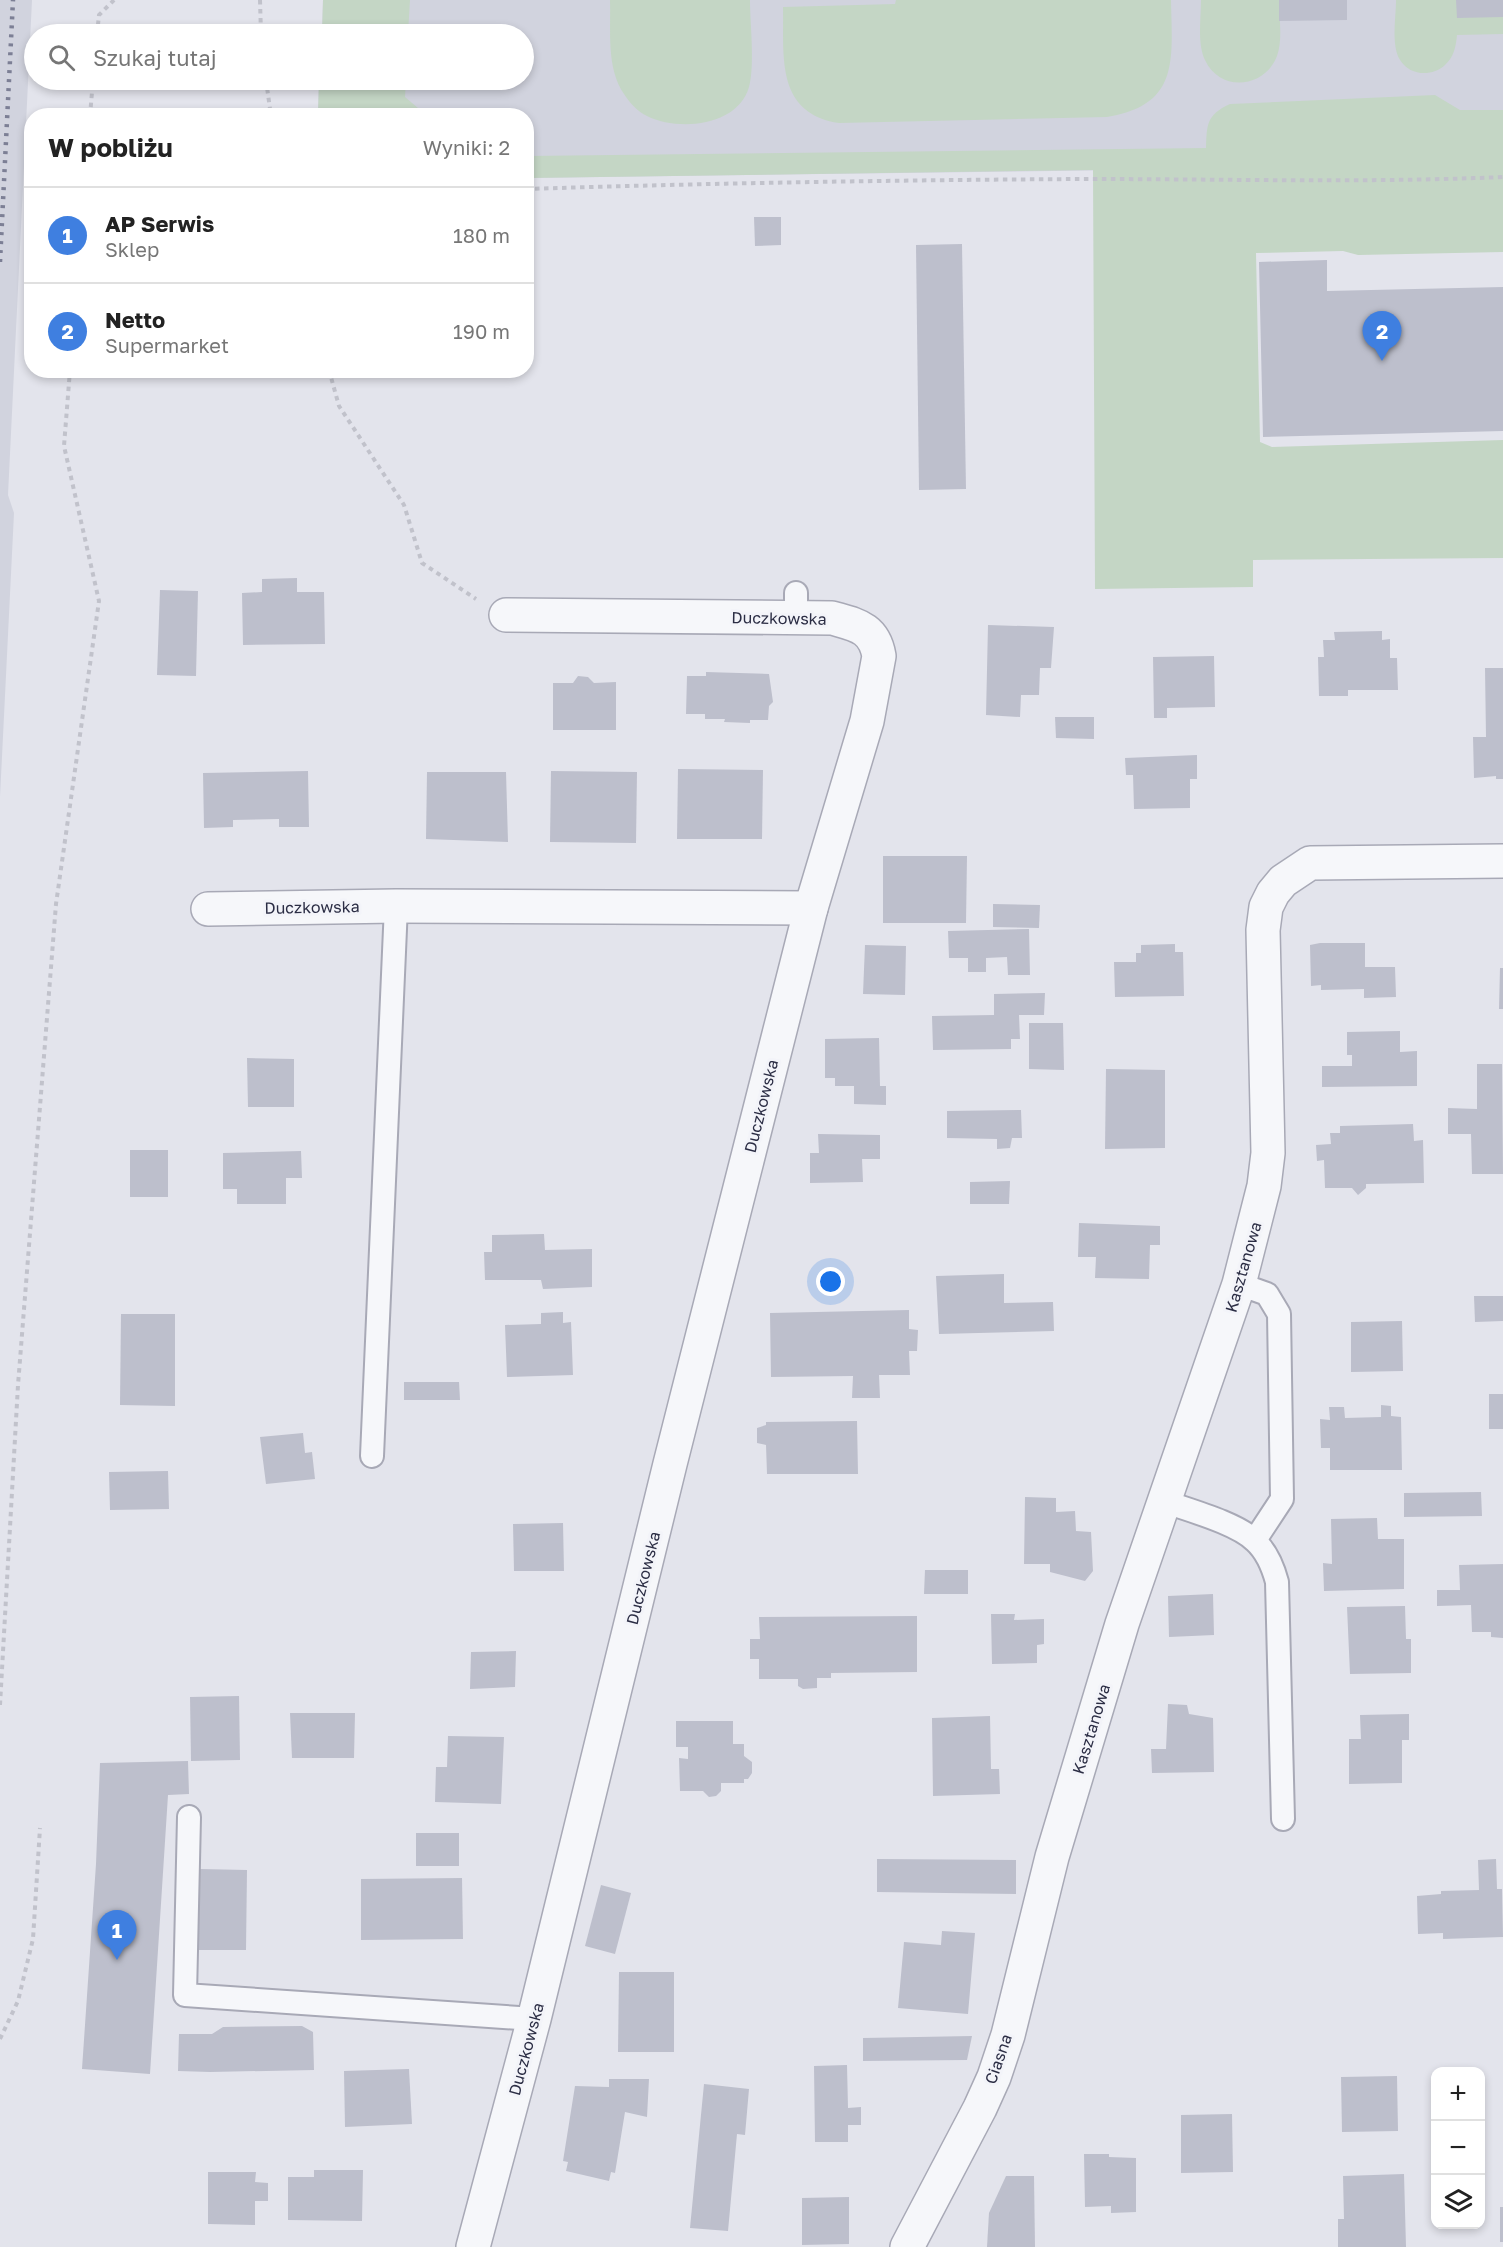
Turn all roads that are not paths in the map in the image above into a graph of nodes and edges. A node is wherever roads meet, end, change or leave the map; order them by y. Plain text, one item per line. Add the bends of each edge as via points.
1 (506, 615) road end
2 (1503, 861) edge
3 (396, 906) junction
4 (812, 908) junction
5 (208, 909) dead end
6 (1239, 1284) junction
7 (372, 1456) dead end
8 (1163, 1501) junction
9 (1255, 1540) junction
10 (189, 1817) dead end
11 (1283, 1819) dead end
12 (1052, 1857) joint
13 (534, 2019) junction
14 (474, 2247) edge
15 (907, 2247) edge

1 - 4 street, Duczkowska via 796,605 863,627 877,645 879,656 867,721
2 - 6 street, Kasztanowa via 1310,863 1289,876 1273,893 1266,907 1263,930 1268,1153 1257,1220
3 - 4 street, Duczkowska
3 - 5 street, Duczkowska
3 - 7 lane
4 - 13 street, Duczkowska
6 - 8 street, Kasztanowa
6 - 9 lane via 1267,1294 1279,1314 1282,1499
8 - 9 lane via 1237,1529
8 - 12 street, Kasztanowa
9 - 11 lane via 1273,1565 1277,1582
10 - 13 lane via 185,1995
12 - 15 street, Ciasna via 994,2077
13 - 14 street, Duczkowska

